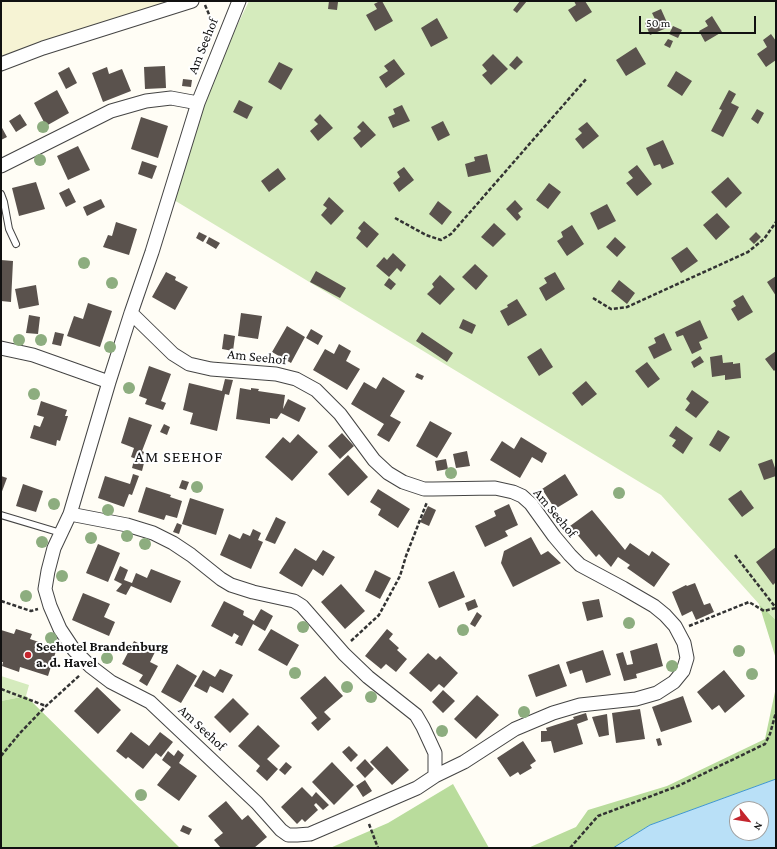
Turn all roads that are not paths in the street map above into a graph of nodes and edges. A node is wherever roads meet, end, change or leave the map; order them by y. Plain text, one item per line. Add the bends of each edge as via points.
1 (192, 1) edge
2 (239, 1) edge
3 (1, 64) edge
4 (198, 103) junction
5 (1, 166) edge
6 (1, 194) edge
7 (16, 244) dead end
8 (131, 313) junction
9 (1, 348) edge
10 (109, 382) junction
11 (70, 514) junction
12 (1, 515) edge
13 (61, 533) junction
14 (435, 776) junction

1 - 3 street via 43,48
2 - 4 street, Am Seehof
4 - 5 street via 171,98 146,101 112,111
4 - 8 street, Am Seehof
6 - 7 lane via 9,229
8 - 10 street, Am Seehof
8 - 14 street, Am Seehof via 173,354 189,364 211,369 276,374 296,379 316,390 340,414 374,460 403,482 433,489 495,488 522,496 580,566 654,606 678,631 687,658 683,671 674,682 657,693 636,699 580,705 553,713 515,729 464,762
9 - 10 street via 33,355
10 - 11 street, Am Seehof
11 - 13 street, Am Seehof
11 - 14 street via 154,533 191,555 231,585 294,600 368,678 416,715 436,752
12 - 13 lane
13 - 14 street, Am Seehof via 54,548 45,589 60,629 74,650 111,682 150,702 288,835 310,834 417,788

